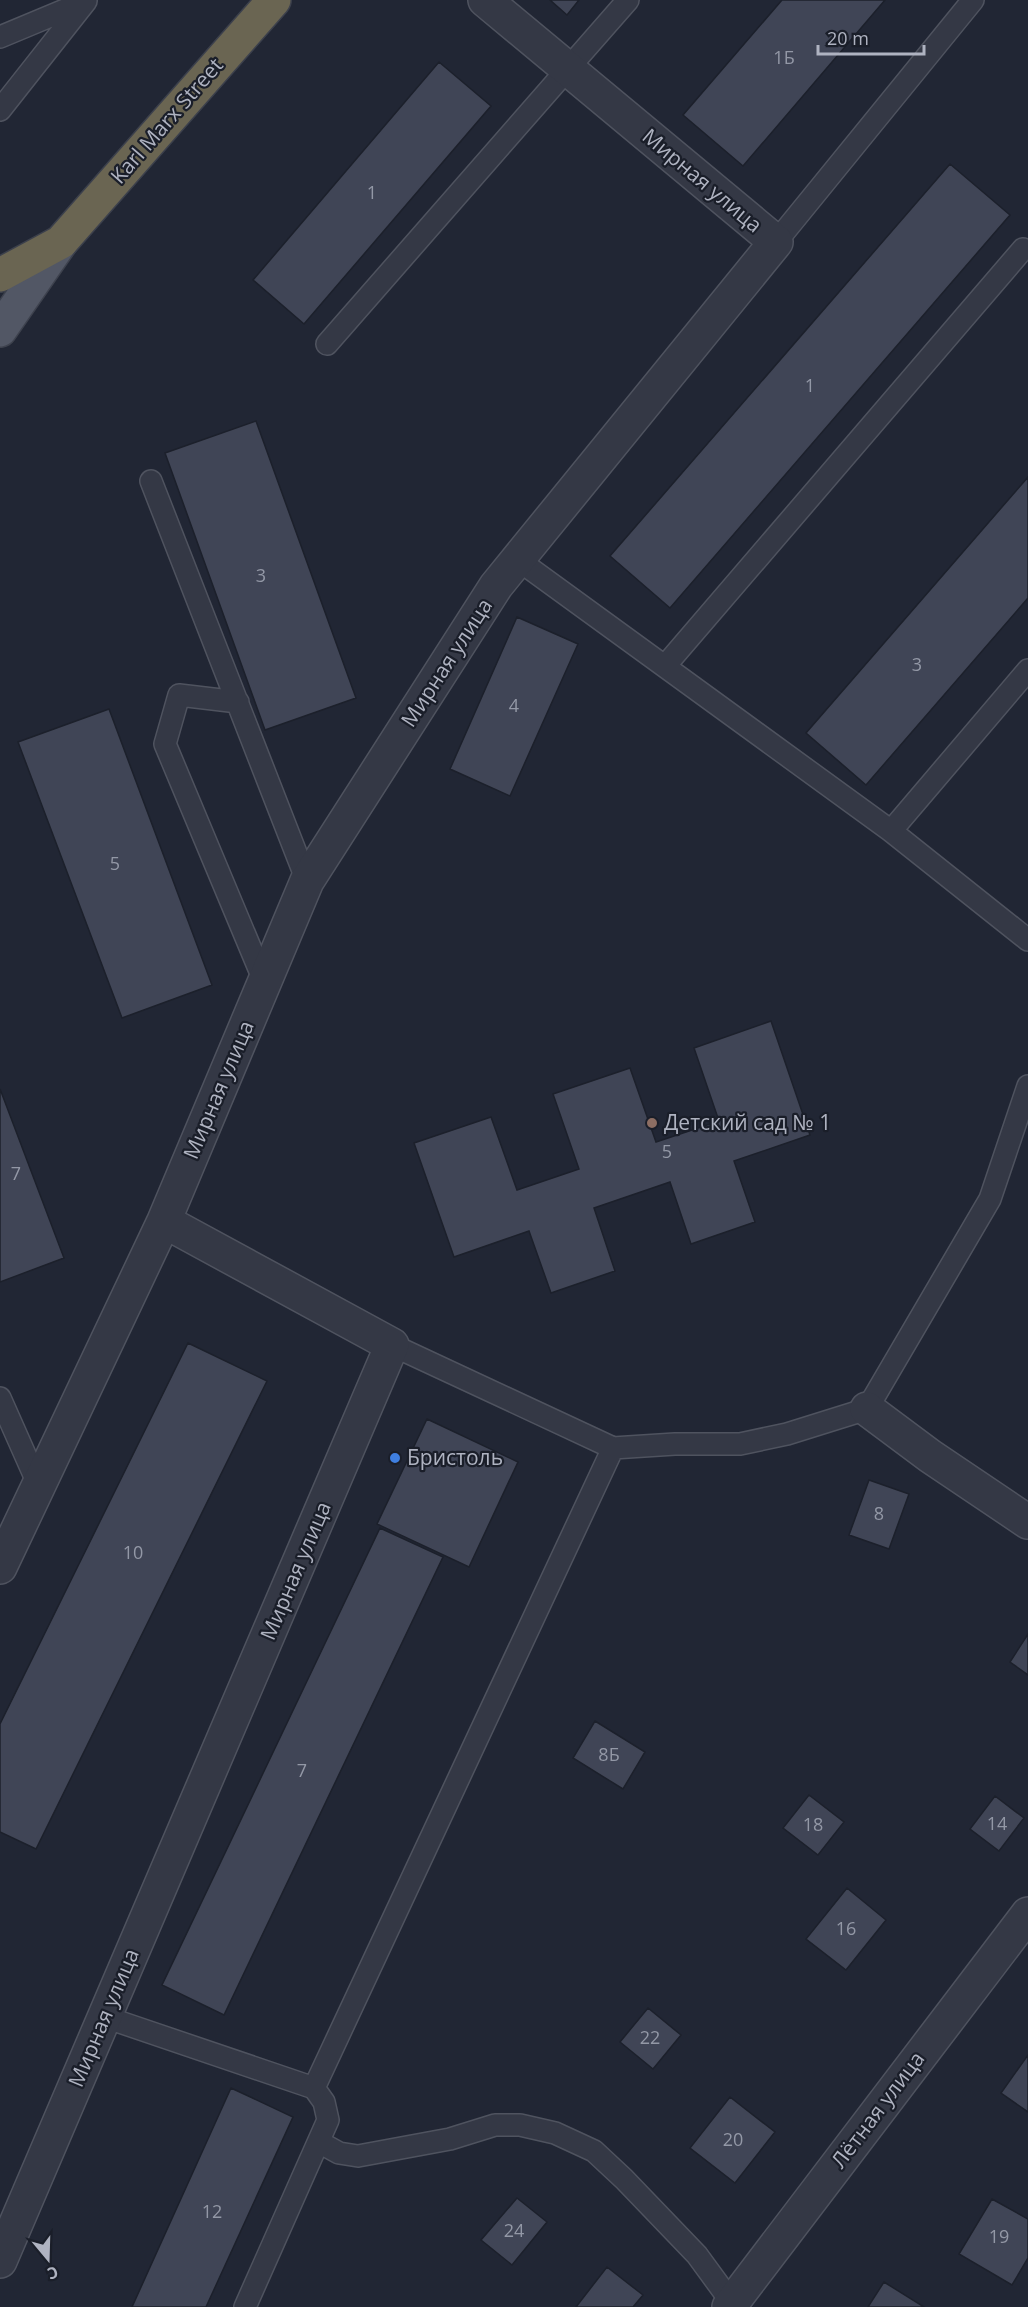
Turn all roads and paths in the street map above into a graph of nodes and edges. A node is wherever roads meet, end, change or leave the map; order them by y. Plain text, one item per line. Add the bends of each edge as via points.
1 (87, 0) edge
2 (274, 0) edge
3 (485, 0) edge
4 (628, 0) edge
5 (972, 0) edge
6 (0, 38) edge
7 (568, 69) junction
8 (0, 110) edge
9 (61, 242) junction
10 (776, 242) junction
11 (1023, 249) dead end
12 (0, 275) edge
13 (0, 330) edge
14 (327, 344) dead end
15 (152, 481) dead end
16 (517, 559) junction
17 (665, 666) junction
18 (1028, 670) edge
19 (237, 702) junction
20 (891, 831) junction
21 (307, 881) junction
22 (1028, 940) edge
23 (265, 983) junction
24 (1028, 1086) edge
25 (164, 1221) junction
26 (392, 1345) junction
27 (0, 1398) edge
28 (867, 1409) junction
29 (613, 1448) junction
30 (39, 1486) junction
31 (1028, 1522) edge
32 (0, 1567) edge
33 (1028, 1914) edge
34 (105, 2017) junction
35 (314, 2088) junction
36 (319, 2142) junction
37 (0, 2261) edge
38 (732, 2305) edge
39 (245, 2307) edge

1 - 6 lane
1 - 8 lane
2 - 9 highway, Karl Marx Street
3 - 7 street, Мирная улица
4 - 7 lane
5 - 10 lane
7 - 10 street, Мирная улица
7 - 14 lane
9 - 12 highway
9 - 13 main road
10 - 16 street, Мирная улица
11 - 17 lane
15 - 19 lane
16 - 17 lane
16 - 21 street, Мирная улица
17 - 20 lane
18 - 20 lane
19 - 21 lane
19 - 23 lane via 179,695 165,744
20 - 22 lane
21 - 23 street, Мирная улица
23 - 25 street, Мирная улица
24 - 28 lane via 990,1199
25 - 26 street
25 - 30 street, Мирная улица
26 - 29 lane
26 - 34 street, Мирная улица
27 - 30 lane
28 - 29 lane via 740,1444
28 - 31 street
29 - 35 lane
30 - 32 street, Мирная улица
33 - 38 street, Лётная улица
34 - 35 lane
34 - 37 street, Мирная улица
35 - 36 lane via 324,2102 328,2120
36 - 38 lane via 339,2153 358,2156 450,2139 495,2125 520,2125 555,2133 594,2151 616,2172 697,2255
36 - 39 lane

